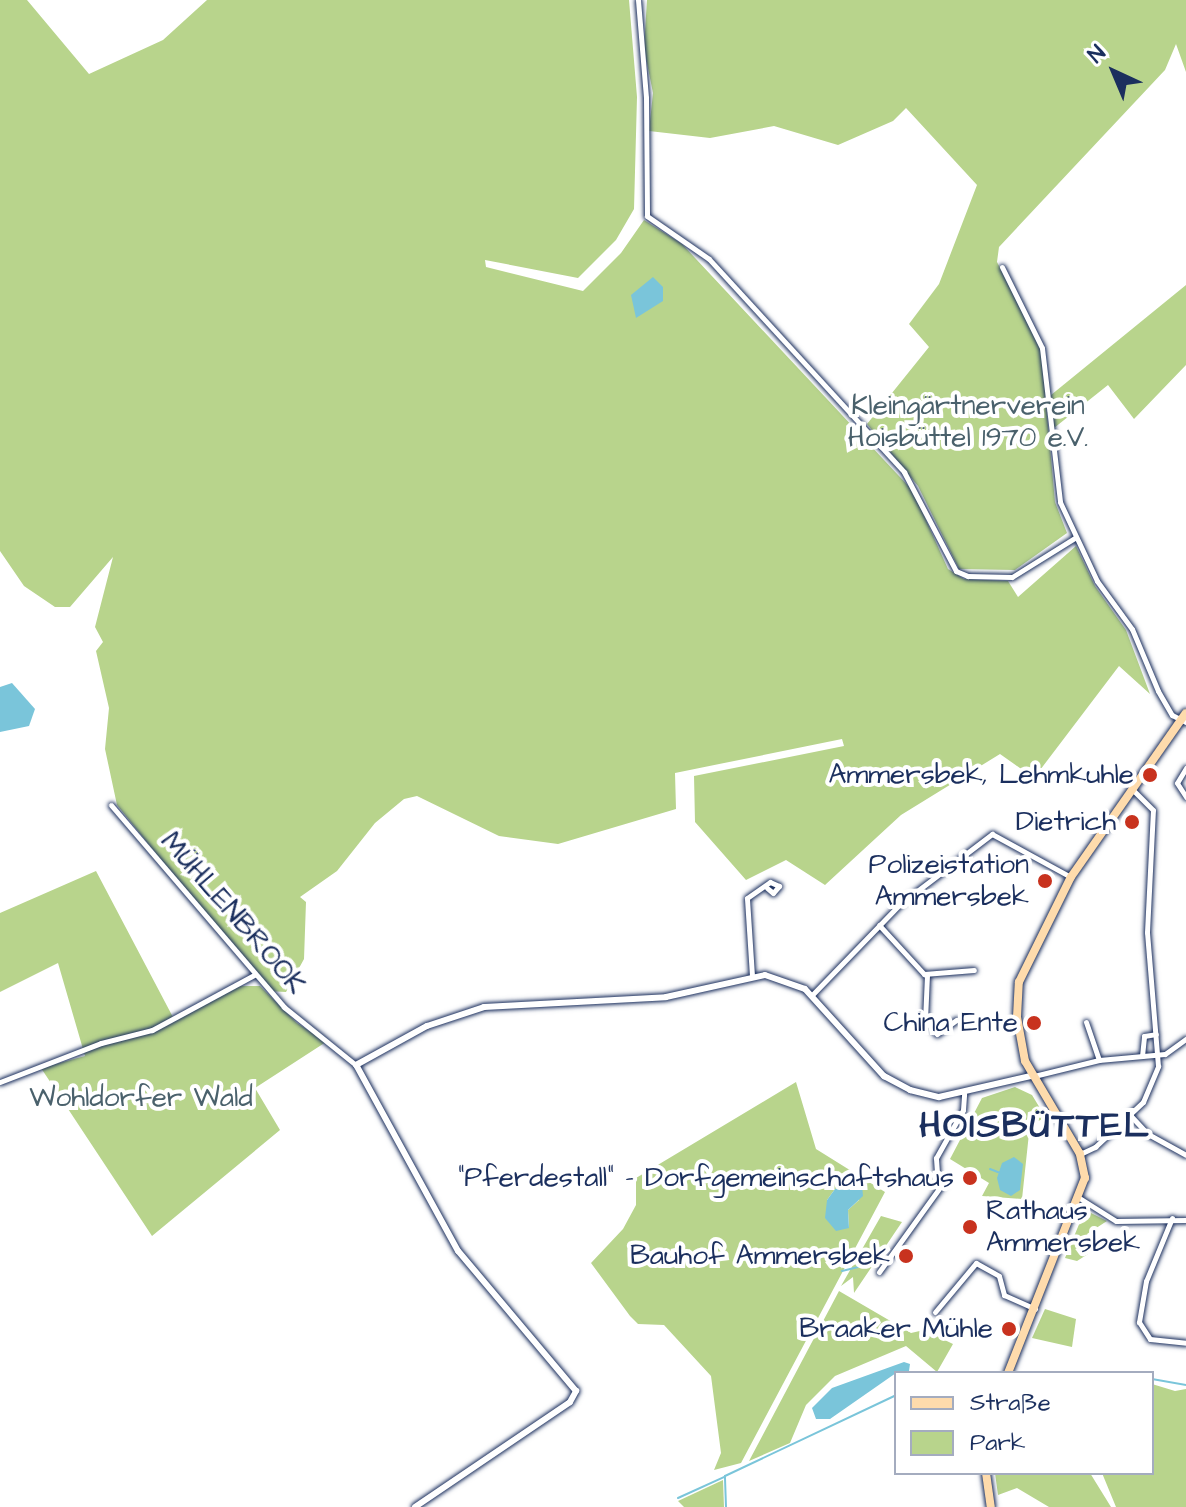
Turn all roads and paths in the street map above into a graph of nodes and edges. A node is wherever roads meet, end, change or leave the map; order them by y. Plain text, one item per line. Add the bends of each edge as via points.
1 (638, 0) edge
2 (1002, 267) dead end
3 (1076, 537) junction
4 (1185, 718) edge
5 (1186, 768) edge
6 (1133, 790) junction
7 (1186, 797) edge
8 (111, 805) dead end
9 (1071, 877) junction
10 (767, 888) dead end
11 (879, 925) junction
12 (974, 970) dead end
13 (254, 975) junction
14 (927, 975) junction
15 (752, 976) junction
16 (812, 995) junction
17 (956, 1020) dead end
18 (1086, 1022) dead end
19 (1156, 1034) junction
20 (1186, 1039) edge
21 (1142, 1056) junction
22 (1158, 1056) junction
23 (1099, 1060) junction
24 (356, 1065) junction
25 (1031, 1076) junction
26 (0, 1082) edge
27 (964, 1094) junction
28 (1130, 1115) junction
29 (1080, 1154) junction
30 (1186, 1155) edge
31 (1081, 1199) junction
32 (1172, 1218) junction
33 (1186, 1220) edge
34 (879, 1272) dead end
35 (1035, 1309) junction
36 (935, 1312) dead end
37 (1186, 1343) edge
38 (1009, 1371) edge
39 (986, 1475) edge
40 (415, 1507) edge
41 (991, 1507) edge

1 - 3 street via 646,110 643,202 650,220 709,259 904,472 956,571 1012,577
2 - 3 street via 1039,338 1056,489
3 - 4 street via 1097,581 1132,629 1172,715
4 - 6 main road
5 - 7 street via 1177,783
6 - 9 main road
6 - 19 street via 1153,810 1147,932
8 - 13 street, MÜHLENBROOK
9 - 11 street via 996,833
9 - 25 main road via 1019,982 1017,1017
10 - 15 street via 747,898
11 - 14 street
11 - 16 street
12 - 14 street
13 - 24 street, MÜHLENBROOK via 284,1007
13 - 26 street via 152,1030 101,1043
14 - 17 street via 925,1020 937,1034
15 - 16 street via 782,977
15 - 24 street via 666,997 484,1007 427,1026
16 - 27 street via 884,1076 929,1096
18 - 23 street
19 - 21 street via 1144,1036
19 - 22 street
20 - 22 street
21 - 22 street
21 - 23 street
22 - 28 street via 1151,1091
23 - 25 street
24 - 40 street, MÜHLENBROOK via 458,1251 576,1391 570,1402
25 - 27 street
25 - 29 main road
27 - 34 street via 963,1110 936,1158 941,1185
28 - 29 street
28 - 30 street via 1148,1134
29 - 31 main road via 1085,1178
31 - 32 street via 1116,1221
31 - 35 main road
32 - 33 street
32 - 37 street via 1146,1281 1139,1322 1150,1339
35 - 36 street via 1004,1295 999,1276 976,1263
35 - 38 main road
39 - 41 main road

